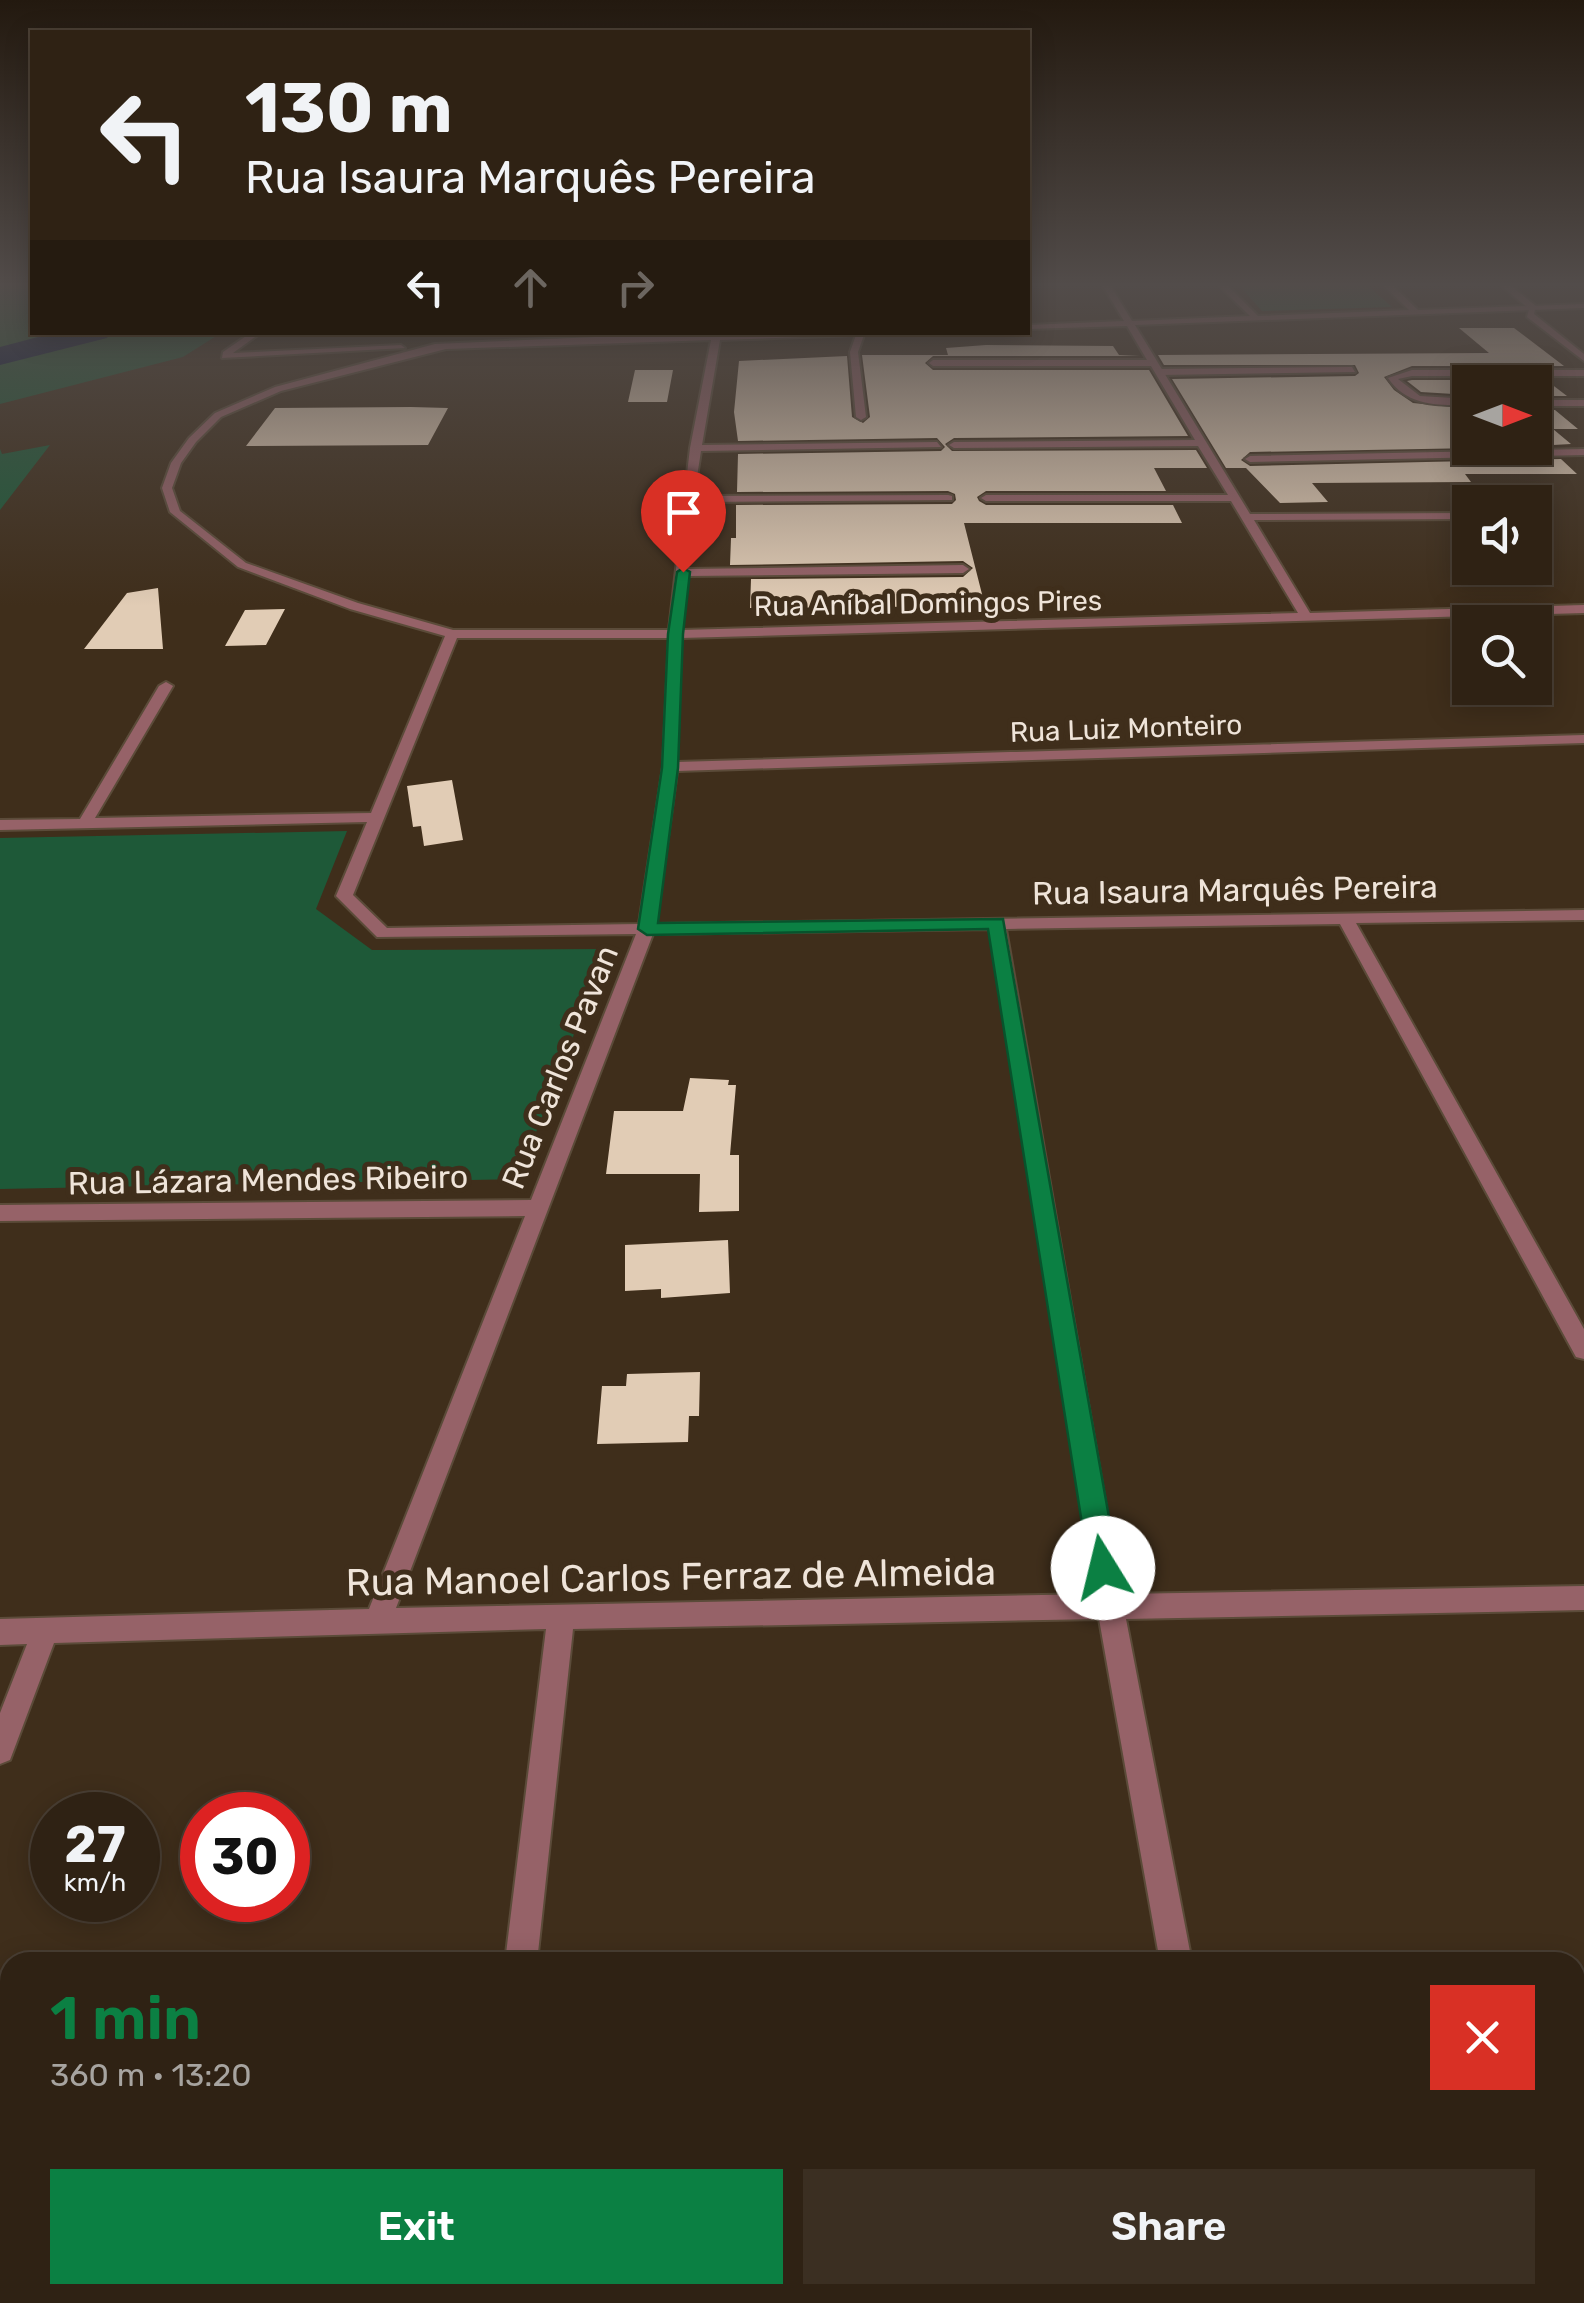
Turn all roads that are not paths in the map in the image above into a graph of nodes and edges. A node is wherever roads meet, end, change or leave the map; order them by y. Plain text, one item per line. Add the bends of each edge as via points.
1 (282, 390) edge
2 (706, 390) edge
3 (858, 390) edge
4 (1170, 390) edge
5 (1402, 390) edge
6 (1452, 401) edge
7 (1552, 403) edge
8 (1584, 403) edge
9 (860, 417) dead end
10 (1200, 443) junction
11 (937, 446) dead end
12 (954, 446) dead end
13 (695, 448) junction
14 (1584, 452) edge
15 (1250, 460) dead end
16 (948, 498) dead end
17 (986, 498) dead end
18 (1234, 498) junction
19 (688, 500) junction
20 (1452, 516) edge
21 (1246, 517) junction
22 (963, 569) dead end
23 (683, 572) junction
24 (1584, 609) edge
25 (1308, 619) junction
26 (452, 634) junction
27 (676, 634) junction
28 (166, 686) dead end
29 (1584, 739) edge
30 (670, 768) junction
31 (377, 817) junction
32 (86, 823) junction
33 (0, 824) edge
34 (1584, 915) edge
35 (1345, 918) junction
36 (996, 924) junction
37 (647, 929) junction
38 (537, 1208) junction
39 (0, 1213) edge
40 (1584, 1350) edge
41 (1584, 1598) edge
42 (1110, 1606) junction
43 (562, 1616) junction
44 (378, 1620) junction
45 (46, 1630) junction
46 (0, 1632) edge
47 (0, 1750) edge
48 (522, 1952) edge
49 (1174, 1952) edge

1 - 26 street, Rua Aníbal Domingos Pires via 240,402 192,440 167,488 175,512 242,565
2 - 13 street, Rua Carlos Pavan
3 - 9 street
4 - 10 street
5 - 6 street
7 - 8 street
10 - 12 street
10 - 18 street
11 - 13 street
13 - 19 street, Rua Carlos Pavan
14 - 15 street
16 - 19 street
17 - 18 street
18 - 21 street
19 - 23 street, Rua Carlos Pavan
20 - 21 street
21 - 25 street
22 - 23 street
23 - 27 street, Rua Carlos Pavan
24 - 25 street, Rua Aníbal Domingos Pires
25 - 27 street, Rua Aníbal Domingos Pires
26 - 27 street, Rua Aníbal Domingos Pires
26 - 31 street
27 - 30 street, Rua Carlos Pavan
28 - 32 street
29 - 30 street, Rua Luiz Monteiro
30 - 37 street, Rua Carlos Pavan
31 - 32 street
31 - 37 street, Rua Isaura Marquês Pereira via 344,896 382,933
32 - 33 street
34 - 35 street, Rua Isaura Marquês Pereira
35 - 36 street, Rua Isaura Marquês Pereira
35 - 40 street
36 - 37 street, Rua Isaura Marquês Pereira
36 - 42 street
37 - 38 street, Rua Carlos Pavan
38 - 39 street, Rua Lázara Mendes Ribeiro
38 - 44 street, Rua Carlos Pavan
41 - 42 street, Rua Manoel Carlos Ferraz de Almeida
42 - 43 street, Rua Manoel Carlos Ferraz de Almeida
42 - 49 street
43 - 44 street, Rua Manoel Carlos Ferraz de Almeida
43 - 48 street
44 - 45 street, Rua Manoel Carlos Ferraz de Almeida
45 - 46 street, Rua Manoel Carlos Ferraz de Almeida
45 - 47 street

